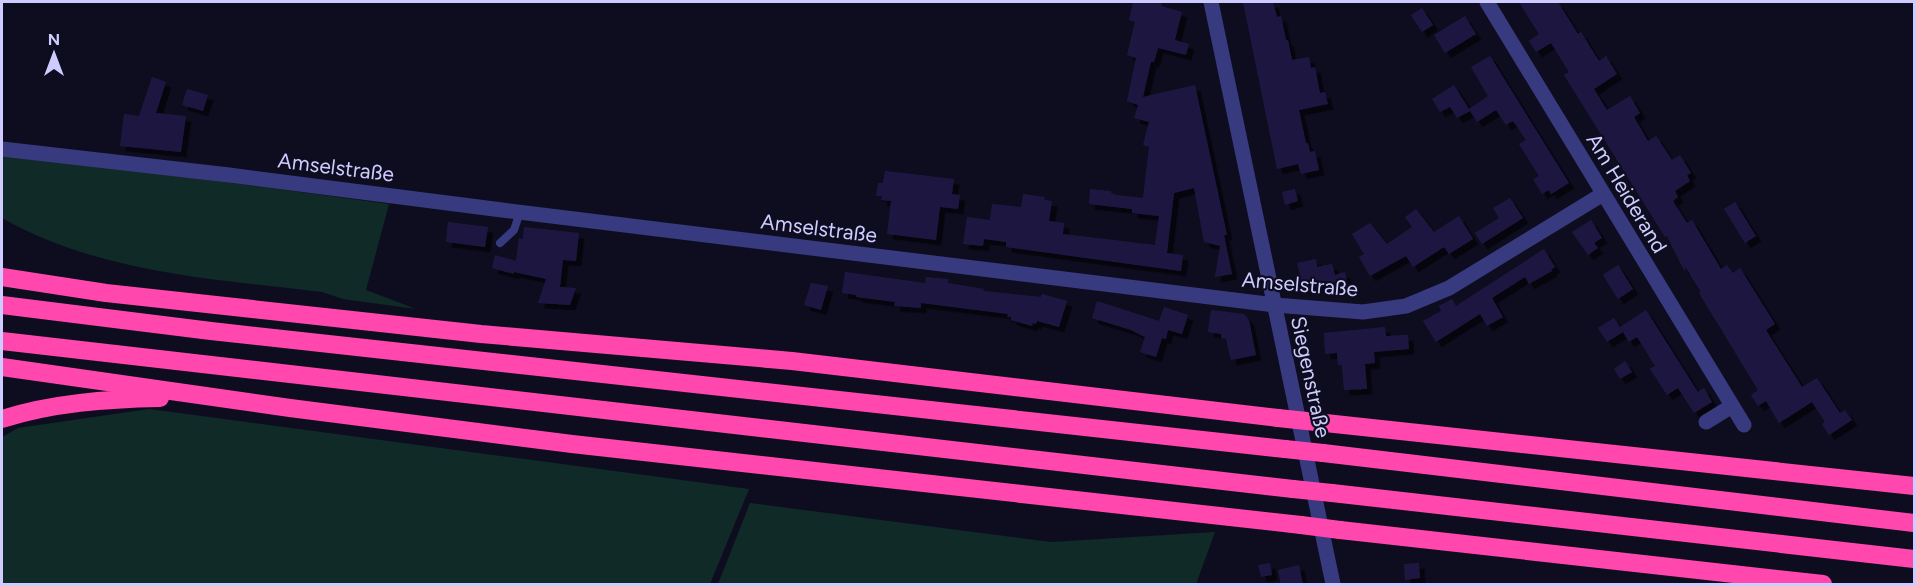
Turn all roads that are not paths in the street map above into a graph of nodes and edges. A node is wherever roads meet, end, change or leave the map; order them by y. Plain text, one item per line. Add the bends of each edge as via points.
1 (1211, 2) edge
2 (1487, 2) edge
3 (2, 149) edge
4 (1603, 194) junction
5 (520, 212) junction
6 (500, 243) dead end
7 (2, 268) edge
8 (2, 277) edge
9 (24, 279) junction
10 (2, 305) edge
11 (1275, 305) junction
12 (2, 341) edge
13 (2, 367) edge
14 (1732, 406) junction
15 (290, 408) junction
16 (2, 419) edge
17 (1706, 422) dead end
18 (1744, 425) dead end
19 (1914, 486) edge
20 (1914, 523) edge
21 (1914, 559) edge
22 (1333, 585) edge
23 (1823, 585) edge

1 - 11 street, Siegenstraße
2 - 4 street, Am Heiderand
3 - 5 street, Amselstraße
4 - 11 street, Amselstraße via 1449,288 1406,306 1363,312
4 - 14 street, Am Heiderand
5 - 6 lane via 514,230
5 - 11 street, Amselstraße
7 - 9 highway
8 - 9 highway
9 - 19 highway, bridge via 106,293 481,334 792,361
10 - 20 highway, bridge
11 - 22 street, Siegenstraße
12 - 21 highway, bridge
13 - 15 highway
14 - 17 street
14 - 18 street, Am Heiderand
15 - 16 highway via 250,408 171,398 132,399 59,406
15 - 23 highway, bridge via 572,444

